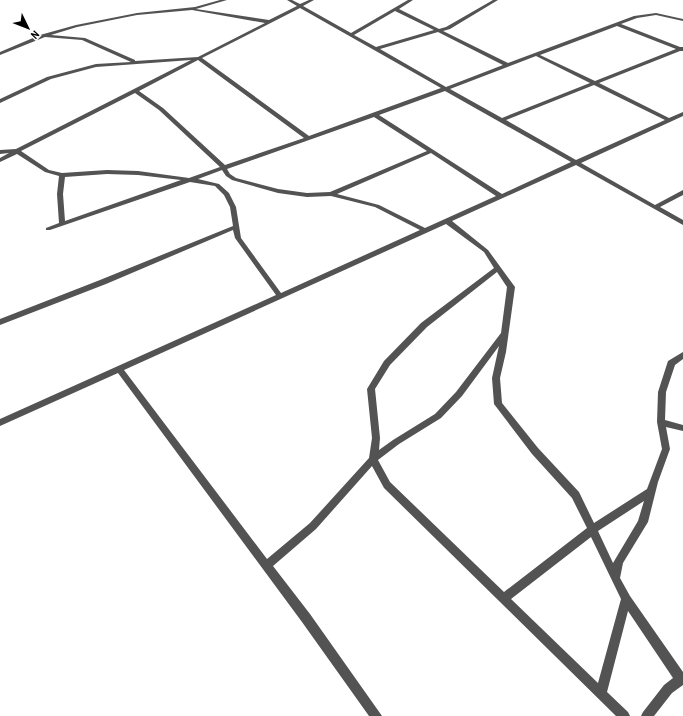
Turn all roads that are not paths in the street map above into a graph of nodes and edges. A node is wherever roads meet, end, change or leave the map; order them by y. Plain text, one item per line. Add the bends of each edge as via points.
1 (225, 0) edge
2 (289, 0) edge
3 (312, 0) edge
4 (411, 0) edge
5 (496, 0) edge
6 (300, 6) junction
7 (188, 9) junction
8 (395, 10) junction
9 (683, 20) edge
10 (270, 22) junction
11 (617, 24) junction
12 (438, 32) junction
13 (351, 35) junction
14 (42, 36) junction
15 (375, 48) junction
16 (682, 49) edge
17 (0, 54) edge
18 (535, 54) junction
19 (198, 58) junction
20 (136, 63) junction
21 (507, 65) junction
22 (595, 83) junction
23 (445, 88) junction
24 (135, 91) junction
25 (0, 101) edge
26 (683, 114) edge
27 (375, 115) junction
28 (502, 120) junction
29 (669, 120) junction
30 (308, 138) junction
31 (16, 151) junction
32 (431, 151) junction
33 (0, 152) edge
34 (0, 160) edge
35 (577, 162) junction
36 (223, 168) junction
37 (62, 175) junction
38 (190, 179) junction
39 (225, 182) junction
40 (683, 192) edge
41 (331, 194) junction
42 (501, 196) junction
43 (656, 207) junction
44 (447, 221) junction
45 (683, 223) edge
46 (62, 224) junction
47 (236, 227) junction
48 (48, 229) dead end
49 (426, 231) junction
50 (498, 268) junction
51 (280, 296) junction
52 (0, 322) edge
53 (504, 335) junction
54 (683, 355) edge
55 (119, 369) junction
56 (661, 422) junction
57 (0, 423) edge
58 (683, 428) edge
59 (373, 459) junction
60 (651, 491) junction
61 (592, 530) junction
62 (267, 565) junction
63 (615, 578) junction
64 (504, 598) junction
65 (626, 599) junction
66 (682, 679) edge
67 (601, 693) junction
68 (376, 716) edge
69 (624, 716) edge
70 (647, 716) edge

1 - 7 street
2 - 6 street
3 - 6 street
4 - 8 street
5 - 12 street
6 - 10 street
6 - 13 street
7 - 10 street
7 - 14 street via 137,14 76,26
8 - 12 street
8 - 13 street
9 - 11 street via 647,14
10 - 19 street
11 - 16 street
11 - 18 street
12 - 15 street
12 - 21 street
13 - 15 street
14 - 17 street
14 - 20 street via 83,40
15 - 23 street
16 - 22 street
18 - 21 street
18 - 22 street
19 - 20 street
19 - 24 street
19 - 30 street
20 - 25 street via 96,66 69,72 49,78
21 - 23 street
22 - 28 street
22 - 29 street
23 - 27 street
23 - 28 street
24 - 31 street
24 - 36 street via 161,109
26 - 29 street
27 - 30 street
27 - 32 street
28 - 35 street
29 - 35 street
30 - 36 street
31 - 33 street
31 - 34 street
31 - 37 street via 47,171
32 - 41 street
32 - 42 street
35 - 42 street
35 - 43 street
36 - 38 street
36 - 39 street via 228,176
37 - 38 street via 107,172
37 - 46 street
38 - 39 street
38 - 46 street
39 - 41 street via 307,195
39 - 47 street
40 - 43 street
41 - 49 street via 377,206
42 - 44 street
43 - 45 street
44 - 49 street
44 - 50 street via 486,251
46 - 48 street
47 - 51 street via 238,238
47 - 52 street
49 - 51 street
50 - 53 street via 511,287
50 - 59 street via 424,325 387,363 371,388 376,438
51 - 55 street
53 - 59 street via 459,394 438,416
53 - 61 street via 496,378 498,404 535,451 576,495
54 - 56 street via 671,363 662,392
55 - 57 street
55 - 62 street
56 - 58 street
56 - 60 street via 666,449
59 - 62 street via 313,526
59 - 64 street via 387,485
60 - 61 street
60 - 63 street via 643,522 618,562
61 - 63 street
61 - 64 street
62 - 68 street
63 - 65 street
64 - 67 street
65 - 66 street
65 - 67 street
66 - 70 street via 668,689
67 - 69 street

